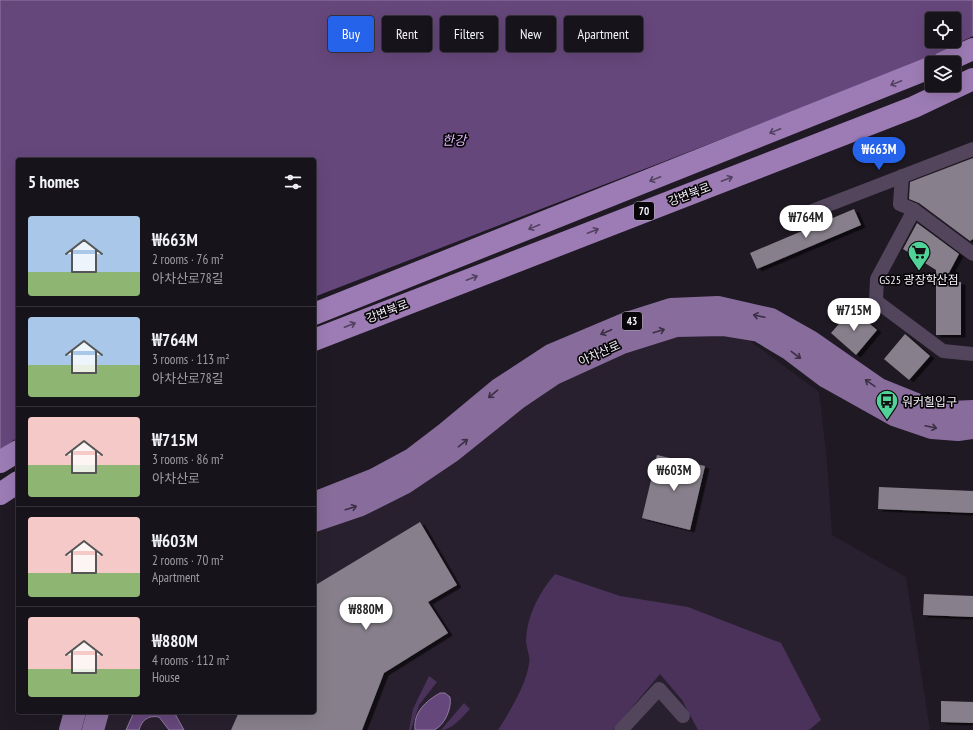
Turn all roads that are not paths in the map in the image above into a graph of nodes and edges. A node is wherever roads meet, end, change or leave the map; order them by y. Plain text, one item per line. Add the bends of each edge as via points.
1 (973, 49) edge
2 (958, 56) edge
3 (925, 70) edge
4 (973, 79) edge
5 (973, 149) edge
6 (902, 176) junction
7 (914, 210) junction
8 (794, 218) dead end
9 (973, 254) edge
10 (316, 313) edge
11 (316, 339) edge
12 (973, 354) edge
13 (973, 411) edge
14 (973, 428) edge
15 (16, 452) edge
16 (0, 462) edge
17 (16, 483) edge
18 (0, 494) edge
19 (316, 502) edge
20 (316, 520) edge
21 (74, 714) edge
22 (97, 714) edge
23 (683, 716) dead end
24 (70, 730) edge
25 (93, 730) edge
26 (621, 730) edge

1 - 2 highway
3 -> 10 highway, 강변북로 / 70
11 -> 4 highway, 강변북로 / 70 via 914,107
5 - 6 street
6 - 7 street via 900,204
6 - 8 street
7 - 9 street
7 - 12 street via 877,279 876,300 943,351
13 -> 19 main road, 아차산로 / 43 via 950,412 926,408 879,389 810,341 772,319 718,307 671,309 626,323 551,355 499,389 412,459 376,479
20 -> 14 main road, 아차산로 / 43 via 361,505 405,483 451,452 517,399 554,374 622,343 676,326 723,325 759,331 789,349 826,377 894,415 932,428
15 - 16 highway
17 - 18 highway
21 - 24 main road
22 - 25 main road
23 - 26 street via 659,689

